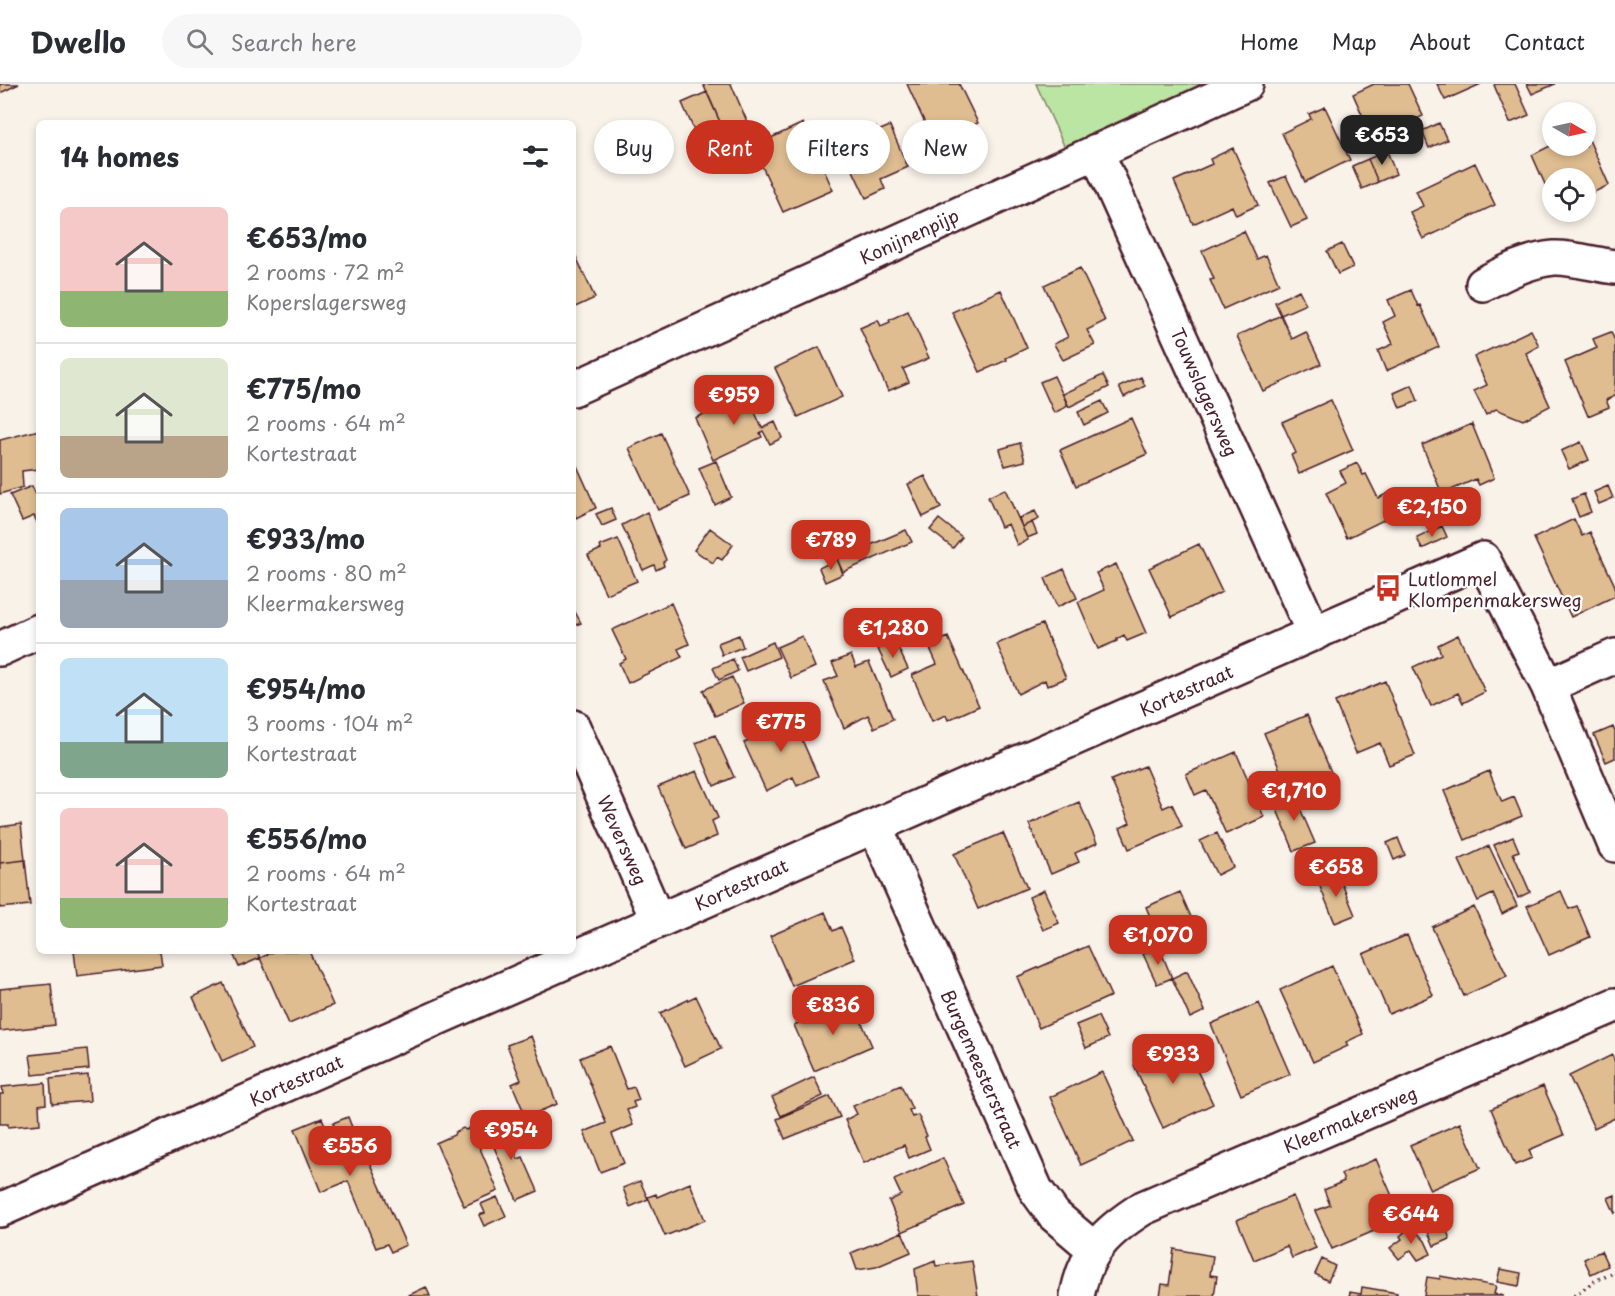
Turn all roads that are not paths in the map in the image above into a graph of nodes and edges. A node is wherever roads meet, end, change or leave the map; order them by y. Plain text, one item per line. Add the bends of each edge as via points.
1 (1246, 84) edge
2 (1096, 151) junction
3 (1615, 267) edge
4 (1483, 284) dead end
5 (576, 388) edge
6 (36, 632) edge
7 (1314, 634) junction
8 (0, 649) edge
9 (1615, 656) edge
10 (1548, 686) junction
11 (576, 734) edge
12 (875, 826) junction
13 (1615, 845) edge
14 (658, 921) junction
15 (1615, 1005) edge
16 (0, 1210) edge
17 (1094, 1249) junction
18 (1077, 1296) edge

1 - 2 street, Konijnenpijp
2 - 5 street, Konijnenpijp
2 - 7 street, Touwslagersweg
3 - 4 street via 1554,258 1508,271
6 - 8 street
7 - 10 street, Kortestraat via 1483,559
7 - 12 street, Kortestraat
9 - 10 street
10 - 13 street
11 - 14 street, Weversweg
12 - 14 street, Kortestraat
12 - 17 street, Burgemeesterstraat via 1036,1190 1054,1215
14 - 16 street, Kortestraat
15 - 17 street, Kleermakersweg via 1143,1208
17 - 18 street via 1082,1273

